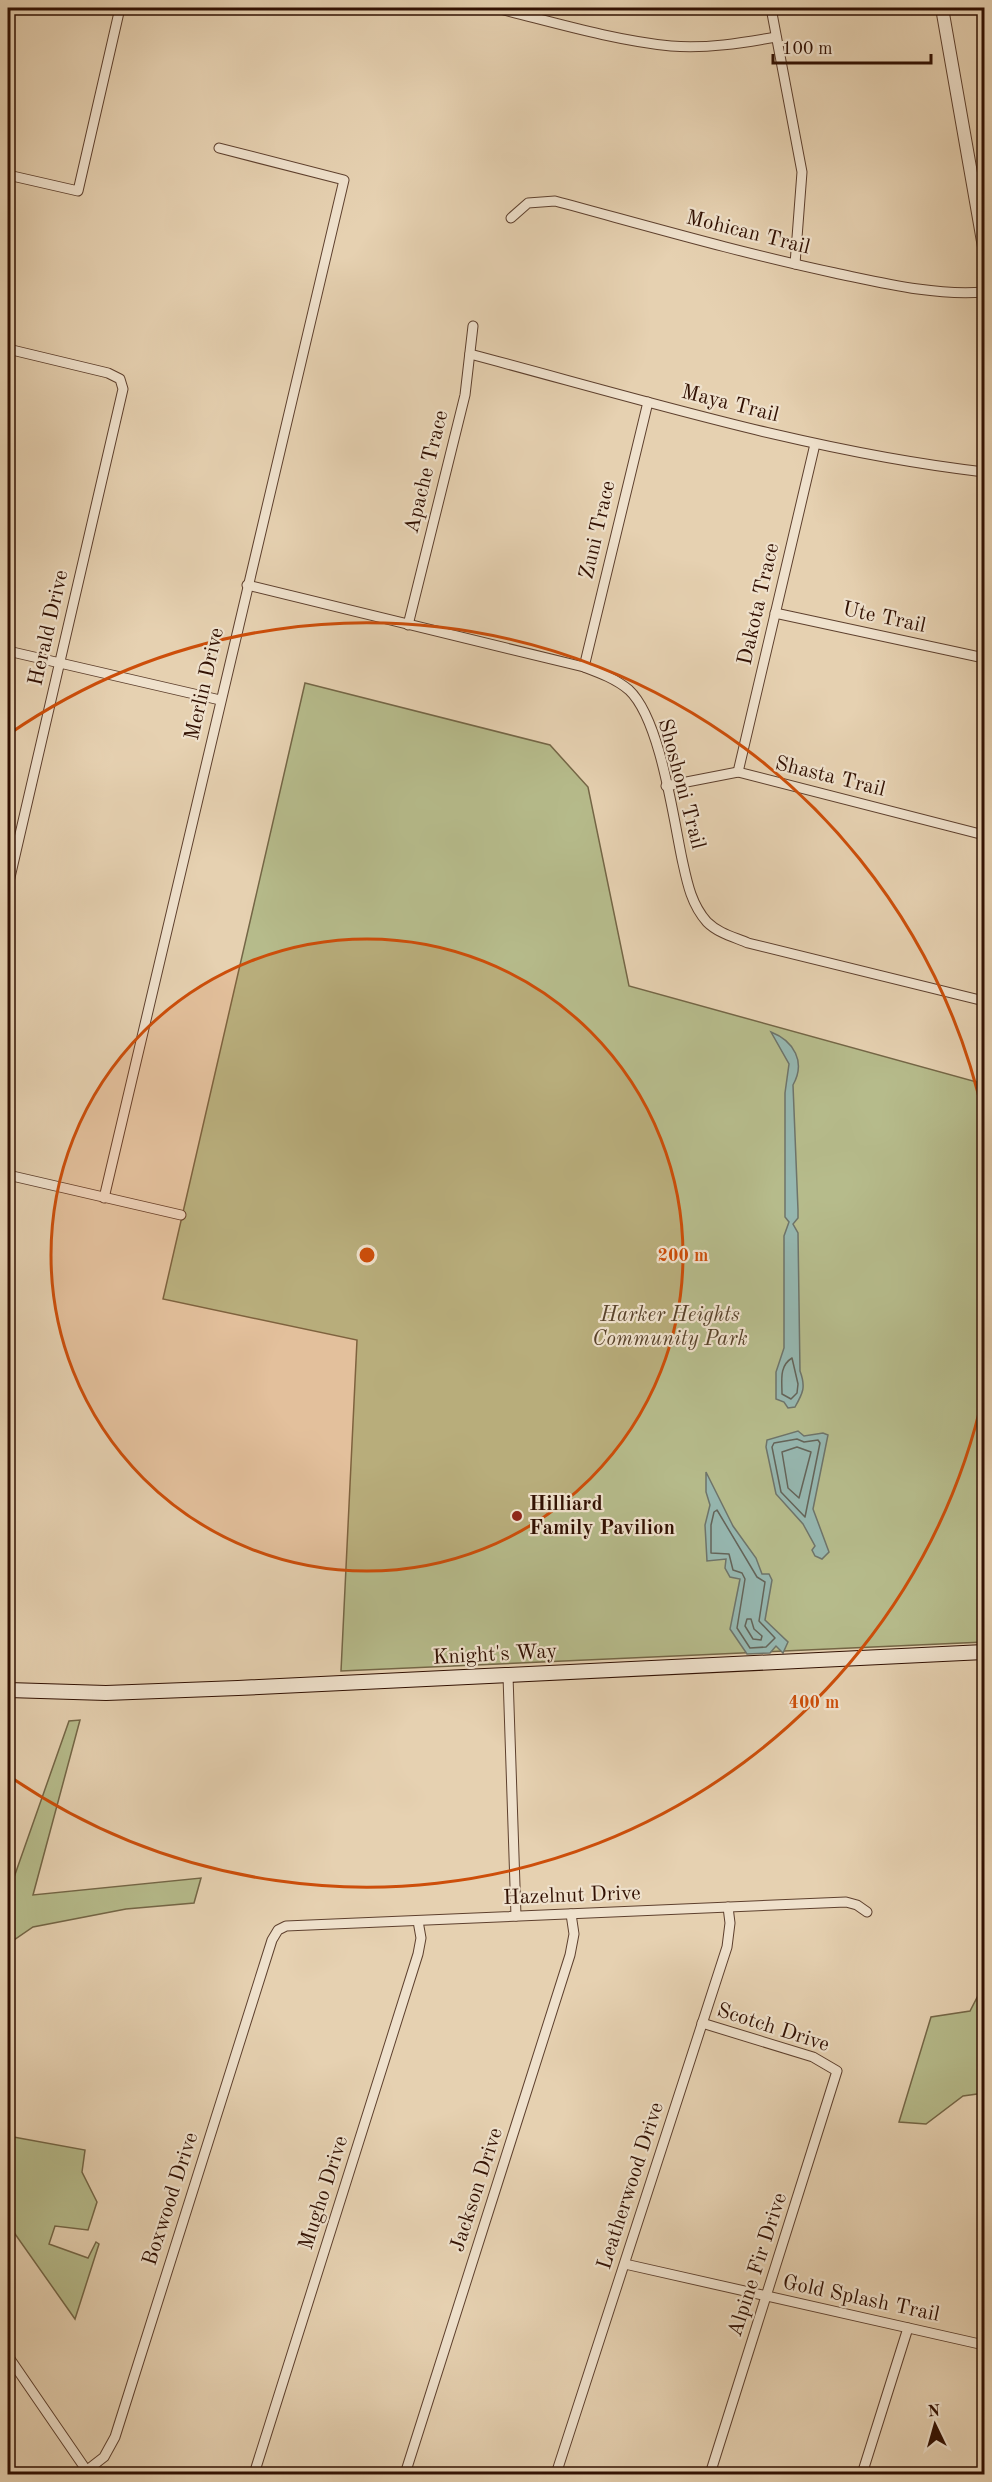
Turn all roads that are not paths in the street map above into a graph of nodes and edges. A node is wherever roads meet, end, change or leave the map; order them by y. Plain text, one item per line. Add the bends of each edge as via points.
1 (120, 8) edge
2 (496, 8) edge
3 (771, 8) edge
4 (942, 8) edge
5 (776, 37) junction
6 (219, 148) dead end
7 (8, 175) edge
8 (511, 218) dead end
9 (984, 247) edge
10 (795, 264) junction
11 (984, 292) edge
12 (473, 326) dead end
13 (8, 349) edge
14 (470, 354) junction
15 (648, 402) junction
16 (815, 444) junction
17 (984, 472) edge
18 (247, 585) junction
19 (775, 612) junction
20 (408, 625) junction
21 (8, 651) edge
22 (984, 658) edge
23 (59, 663) junction
24 (584, 667) junction
25 (220, 700) junction
26 (738, 772) junction
27 (666, 786) junction
28 (984, 835) edge
29 (8, 886) edge
30 (984, 1001) edge
31 (8, 1175) edge
32 (104, 1198) junction
33 (181, 1215) dead end
34 (984, 1652) edge
35 (508, 1676) junction
36 (8, 1690) edge
37 (728, 1907) junction
38 (867, 1912) dead end
39 (571, 1914) junction
40 (516, 1916) junction
41 (418, 1921) junction
42 (278, 1930) joint
43 (702, 2023) junction
44 (834, 2067) joint
45 (624, 2264) junction
46 (767, 2297) junction
47 (908, 2328) junction
48 (984, 2345) edge
49 (8, 2356) edge
50 (88, 2473) edge
51 (254, 2475) edge
52 (405, 2475) edge
53 (556, 2475) edge
54 (710, 2475) edge
55 (862, 2475) edge

1 - 7 street via 78,191
2 - 5 street via 673,46 711,46
3 - 5 street
4 - 9 street
5 - 10 street via 802,172
6 - 18 street, Merlin Drive via 344,180
8 - 10 street, Mohican Trail via 528,203 555,201
10 - 11 street, Mohican Trail via 888,284
12 - 14 street, Apache Trace
13 - 23 street, Herald Drive via 108,373 120,379 123,388
14 - 15 street, Maya Trail
14 - 20 street, Apache Trace via 465,395
15 - 16 street, Maya Trail
15 - 24 street, Zuni Trace
16 - 17 street, Maya Trail
16 - 19 street, Dakota Trace
18 - 20 street, Shoshoni Trail
18 - 25 street, Merlin Drive
19 - 22 street, Ute Trail
19 - 26 street, Dakota Trace
20 - 24 street, Shoshoni Trail
21 - 23 street
23 - 25 street
23 - 29 street, Herald Drive
24 - 27 street, Shoshoni Trail via 619,683 641,705
25 - 32 street, Merlin Drive
26 - 27 street, Shasta Trail
26 - 28 street, Shasta Trail
27 - 30 street, Shoshoni Trail via 689,892 708,923 724,934
31 - 32 street
32 - 33 street
34 - 35 main road, Knight's Way
35 - 36 main road, Knight's Way via 106,1693
35 - 40 street
37 - 38 street, Hazelnut Drive via 846,1902
37 - 39 street, Hazelnut Drive
37 - 43 street, Leatherwood Drive via 727,1947
39 - 40 street, Hazelnut Drive
39 - 52 street, Jackson Drive via 570,1955
40 - 41 street, Hazelnut Drive
41 - 42 street, Hazelnut Drive via 286,1926
41 - 51 street, Mugho Drive via 418,1954
42 - 50 street, Boxwood Drive via 114,2437 104,2457
43 - 44 street, Scotch Drive
43 - 45 street, Leatherwood Drive
44 - 46 street, Alpine Fir Drive via 837,2076
45 - 46 street, Gold Splash Trail
45 - 53 street, Leatherwood Drive
46 - 47 street, Gold Splash Trail
46 - 54 street, Alpine Fir Drive
47 - 48 street, Gold Splash Trail
47 - 55 street
49 - 50 street

